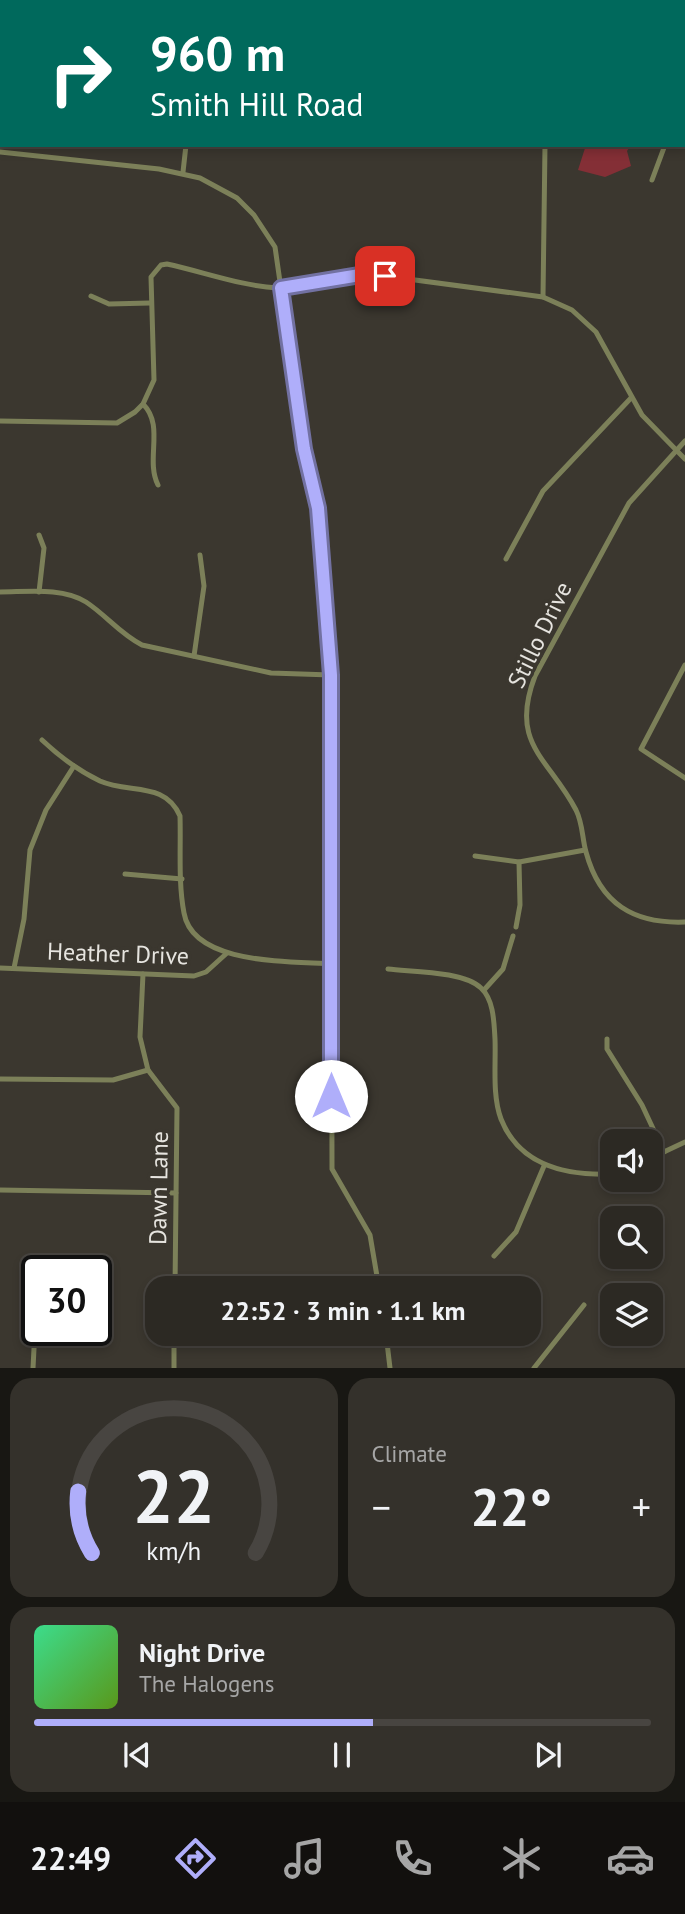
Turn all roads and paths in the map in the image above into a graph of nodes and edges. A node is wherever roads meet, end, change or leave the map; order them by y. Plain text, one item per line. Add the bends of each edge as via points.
1 (186, 147) edge
2 (545, 147) edge
3 (663, 147) edge
4 (0, 152) edge
5 (183, 172) junction
6 (652, 180) dead end
7 (281, 288) junction
8 (91, 296) dead end
9 (543, 297) junction
10 (150, 303) junction
11 (631, 398) junction
12 (143, 404) junction
13 (0, 421) edge
14 (685, 441) edge
15 (677, 451) junction
16 (685, 459) edge
17 (158, 485) dead end
18 (39, 535) dead end
19 (200, 555) dead end
20 (506, 559) dead end
21 (0, 592) edge
22 (39, 592) junction
23 (194, 656) junction
24 (685, 665) edge
25 (331, 675) junction
26 (43, 740) dead end
27 (74, 766) junction
28 (685, 778) edge
29 (585, 850) junction
30 (475, 856) dead end
31 (519, 862) junction
32 (125, 874) dead end
33 (182, 879) junction
34 (685, 922) edge
35 (516, 927) dead end
36 (513, 936) dead end
37 (228, 953) junction
38 (333, 964) junction
39 (0, 968) edge
40 (14, 968) junction
41 (388, 968) dead end
42 (143, 974) junction
43 (484, 990) junction
44 (607, 1038) dead end
45 (148, 1070) junction
46 (0, 1079) edge
47 (685, 1142) edge
48 (664, 1152) joint
49 (544, 1166) junction
50 (600, 1174) edge
51 (0, 1190) edge
52 (176, 1193) junction
53 (494, 1256) dead end
54 (175, 1276) edge
55 (377, 1276) edge
56 (584, 1305) dead end
57 (34, 1346) edge
58 (174, 1346) edge
59 (387, 1346) edge
60 (33, 1368) edge
61 (174, 1368) edge
62 (390, 1368) edge
63 (534, 1368) edge

1 - 5 street
2 - 9 street
3 - 6 street
4 - 5 street
5 - 7 street via 220,186 254,215 275,247
7 - 9 street via 360,275
7 - 10 street via 167,264 151,277
7 - 25 street via 304,449 318,508
8 - 10 street via 110,303
9 - 11 street via 572,310 596,332
10 - 12 street via 154,380
11 - 15 street
11 - 20 street via 543,491
12 - 13 street via 117,422
12 - 17 street via 154,420 153,471
14 - 15 street, Stillo Drive
15 - 16 street
15 - 29 street, Stillo Drive via 629,503 526,698 524,717 531,743 578,812
18 - 22 street via 44,548
19 - 23 street via 204,586
21 - 22 street
22 - 23 street via 86,602 142,645
23 - 25 street via 271,673
24 - 28 street via 641,749
25 - 38 street
26 - 27 street
27 - 33 street via 102,782 167,796 180,816
27 - 40 street via 46,810 30,850
29 - 31 street
29 - 34 street, Stillo Drive via 599,884 629,913 656,923
30 - 31 street
31 - 35 street
32 - 33 street
33 - 37 street via 184,916 193,931
36 - 43 street via 503,969
37 - 38 street
37 - 42 street, Heather Drive via 194,976
38 - 55 street via 332,1169 370,1236
39 - 40 street, Heather Drive
40 - 42 street, Heather Drive
41 - 43 street via 458,977
42 - 45 street, Dawn Lane via 139,1037
43 - 49 street via 494,1020 501,1118 521,1148
44 - 48 street via 607,1049 642,1105
45 - 46 street via 113,1080
45 - 52 street, Dawn Lane via 177,1108
47 - 48 street
49 - 50 street via 579,1175
49 - 53 street via 516,1232
51 - 52 street
52 - 54 street, Dawn Lane
56 - 63 street
57 - 60 street
58 - 61 street
59 - 62 street

